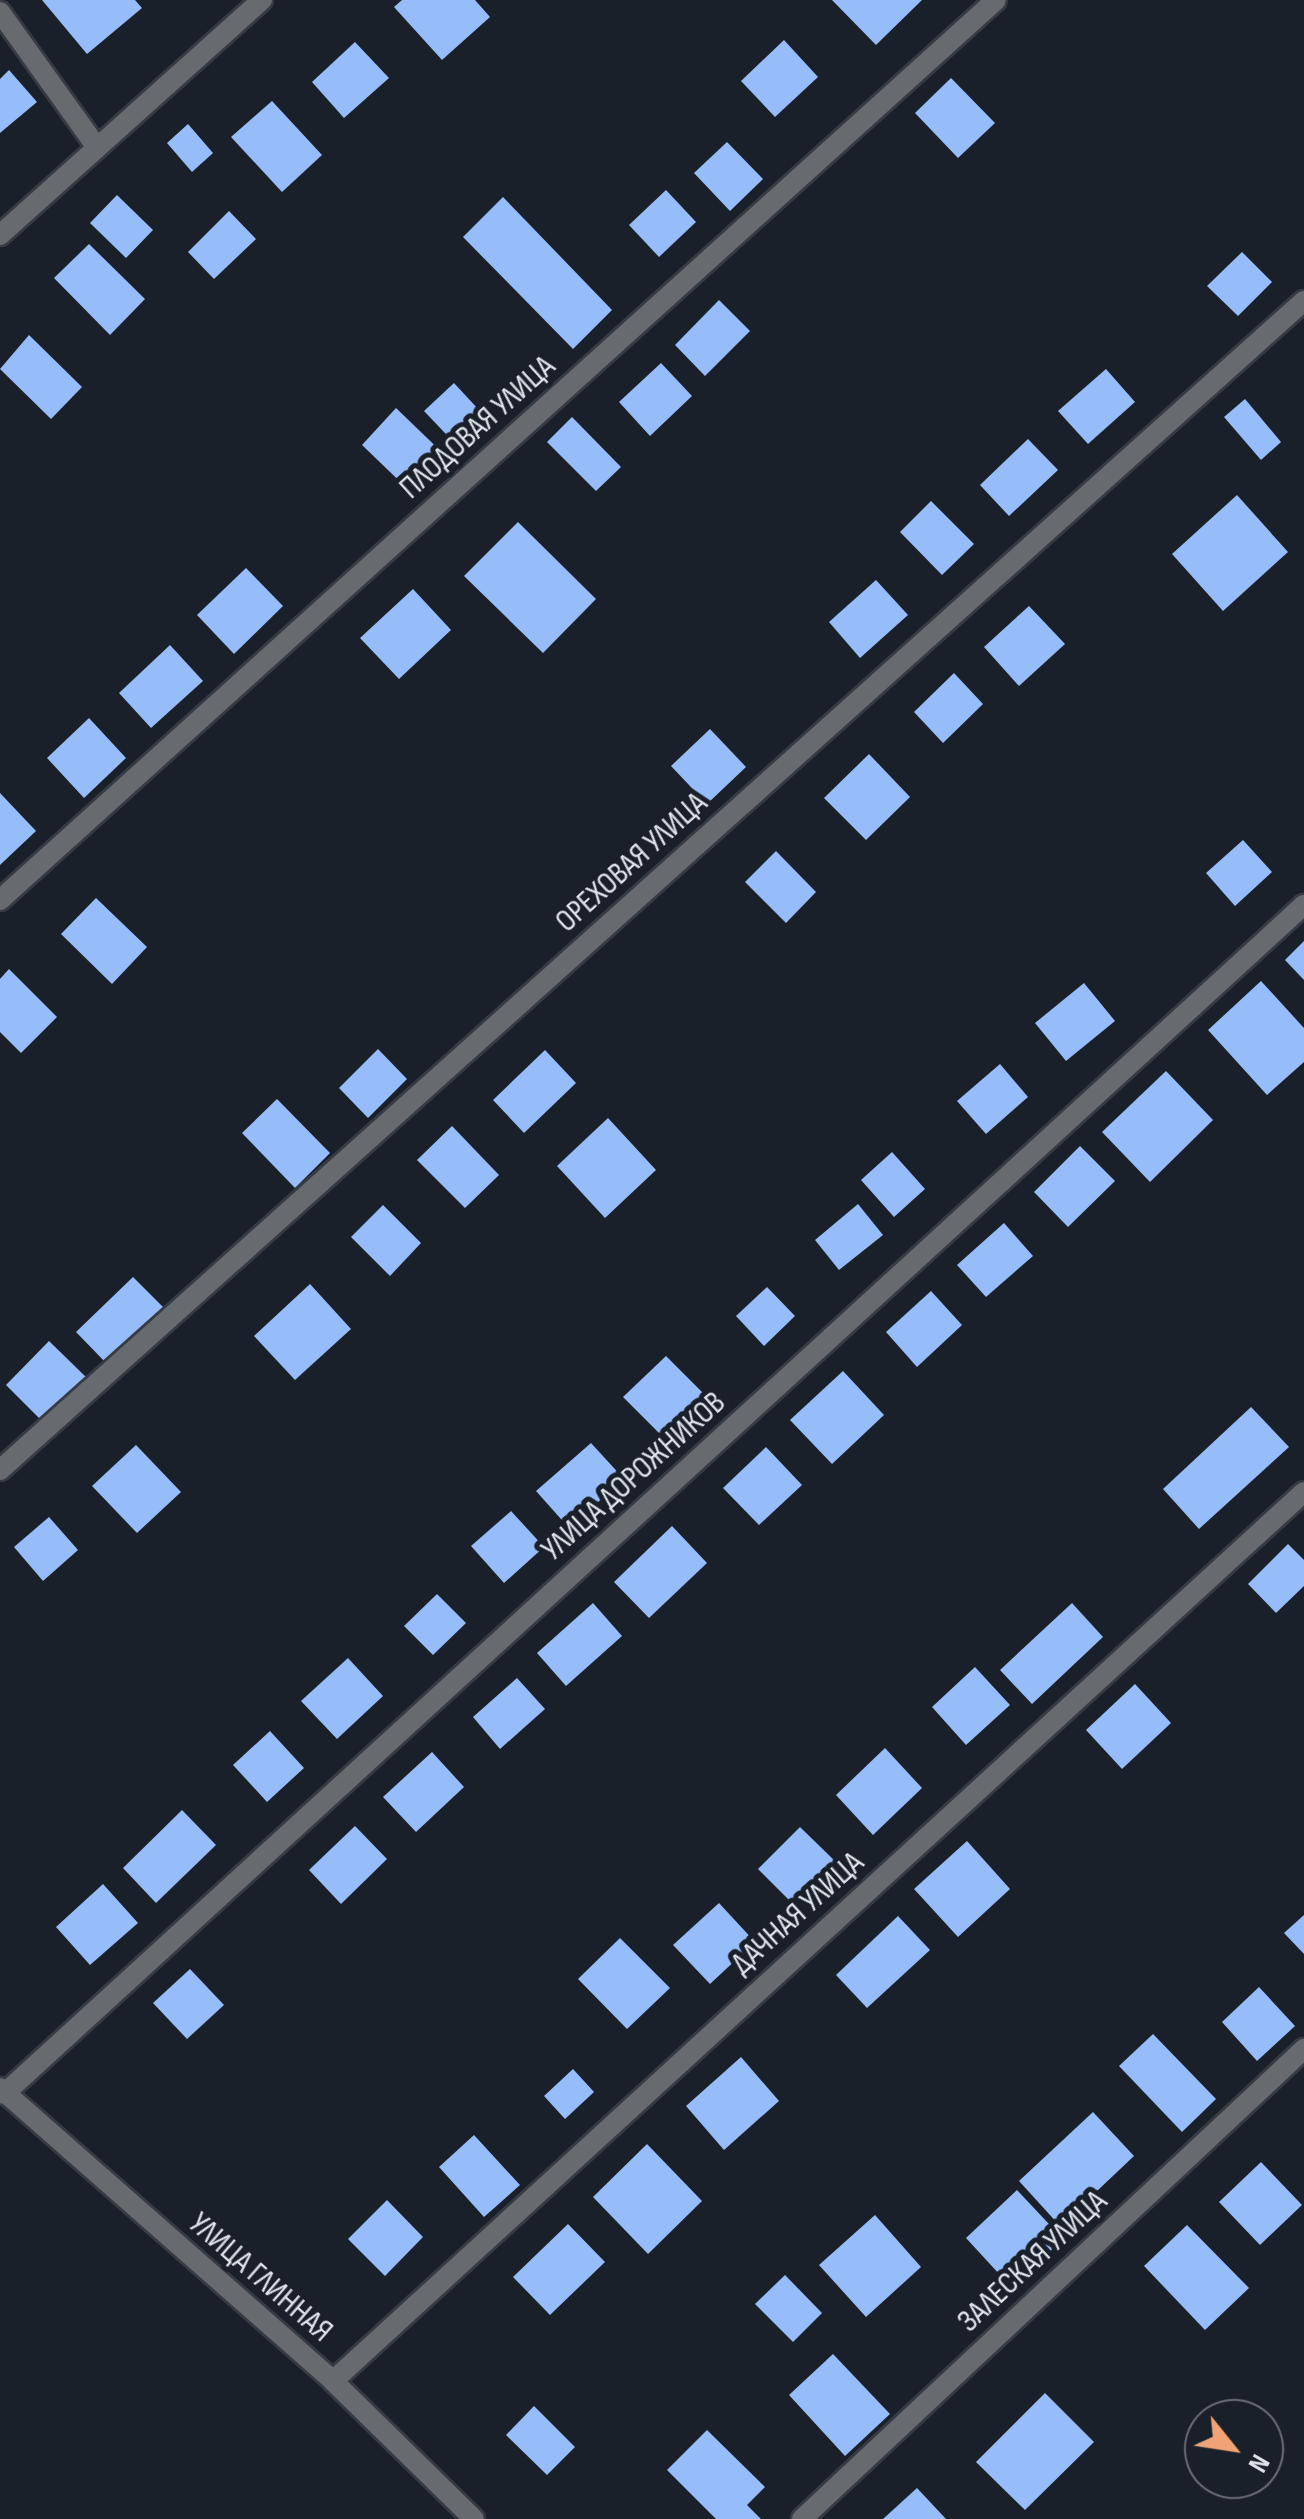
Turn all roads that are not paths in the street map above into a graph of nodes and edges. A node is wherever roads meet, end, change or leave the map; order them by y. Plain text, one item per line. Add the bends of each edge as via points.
1 (262, 0) edge
2 (996, 0) edge
3 (0, 12) edge
4 (96, 146) junction
5 (0, 235) edge
6 (1304, 301) edge
7 (0, 900) edge
8 (1304, 905) edge
9 (0, 1470) edge
10 (1304, 1492) edge
11 (1304, 2049) edge
12 (2, 2091) edge
13 (333, 2381) junction
14 (474, 2519) edge
15 (802, 2519) edge

1 - 4 street
2 - 7 street, ПЛОДОВАЯ УЛИЦА
3 - 4 street
4 - 5 street
6 - 9 street, ОРЕХОВАЯ УЛИЦА
8 - 12 street, УЛИЦА ДОРОЖНИКОВ
10 - 13 street, ДАЧНАЯ УЛИЦА
11 - 15 street, ЗАЛЕСКАЯ УЛИЦА
12 - 13 street, УЛИЦА ГЛИННАЯ
13 - 14 street, УЛИЦА ГЛИННАЯ

